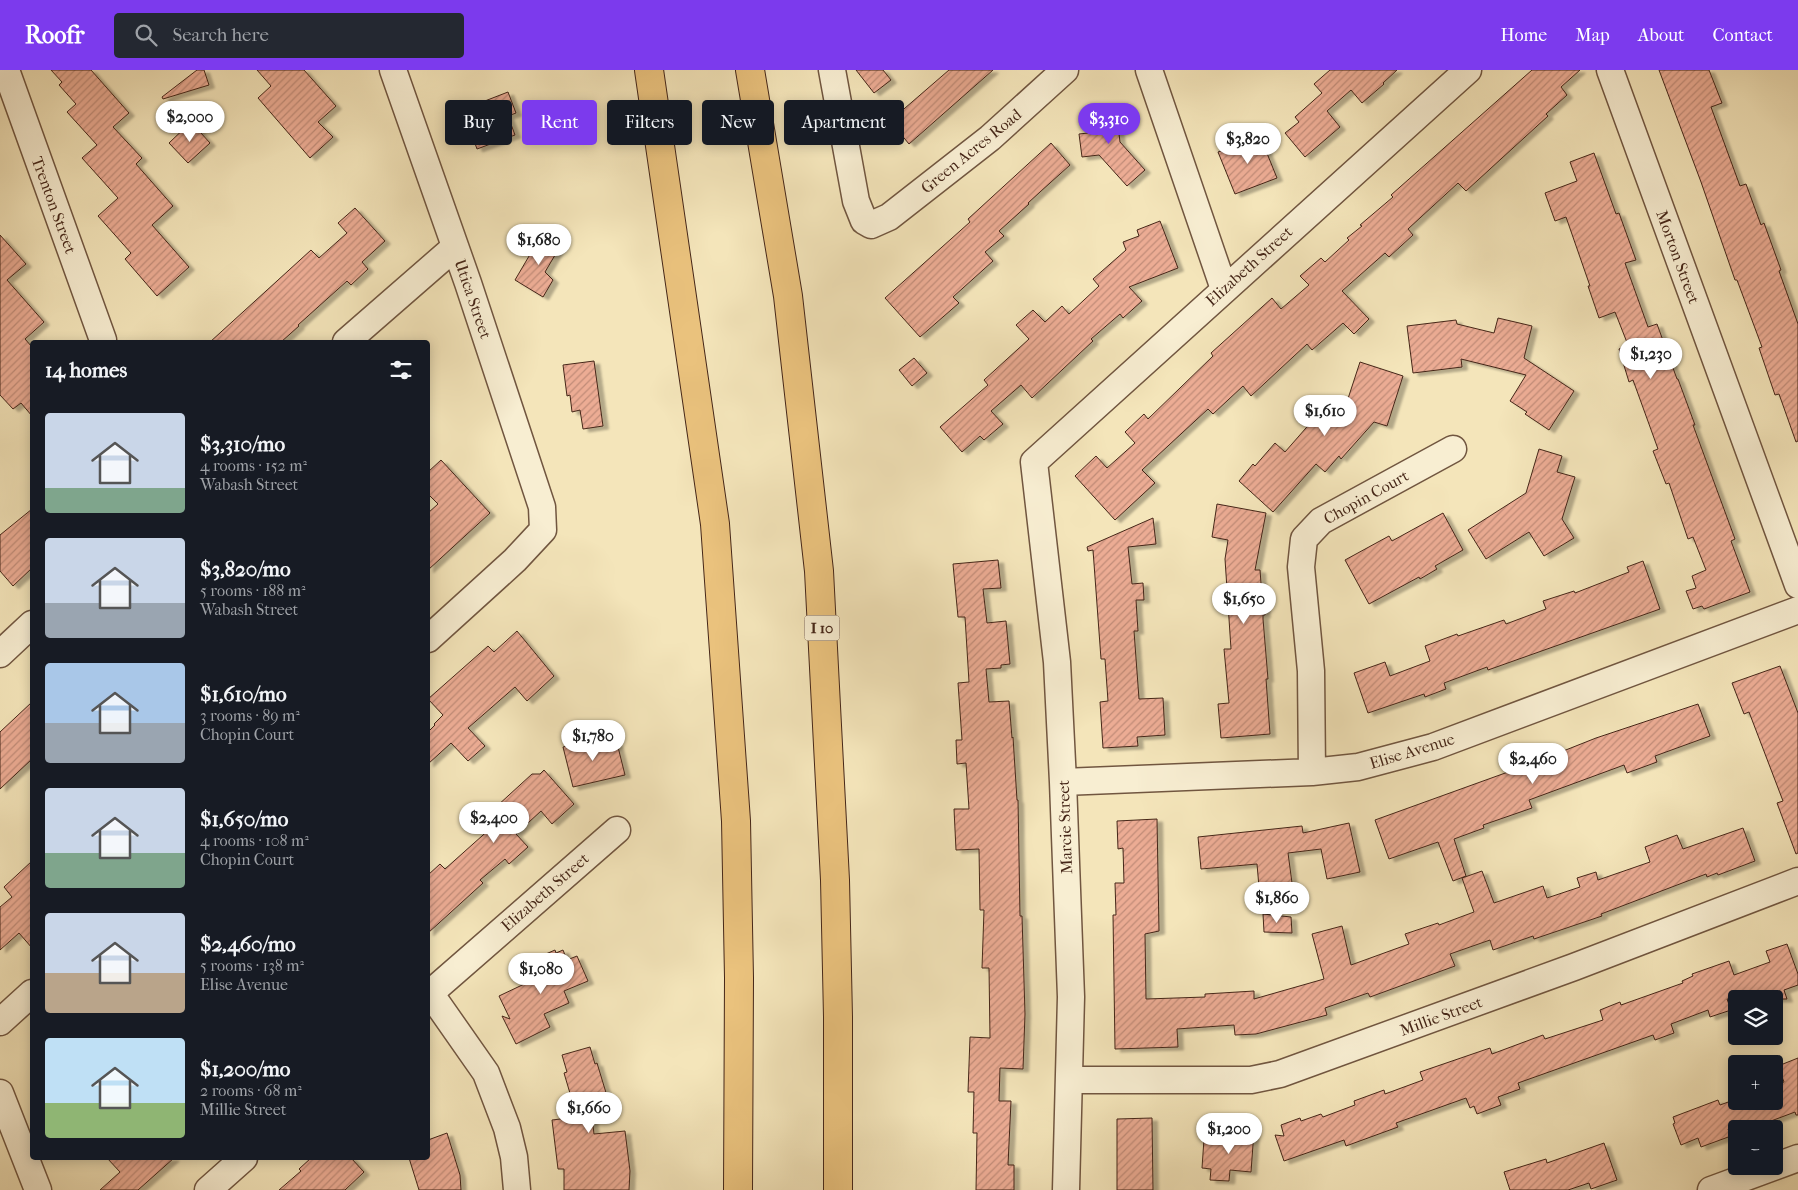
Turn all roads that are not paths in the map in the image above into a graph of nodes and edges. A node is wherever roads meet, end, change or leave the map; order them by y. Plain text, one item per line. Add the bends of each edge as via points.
1 (6, 70) edge
2 (393, 70) edge
3 (649, 70) edge
4 (750, 70) edge
5 (832, 70) edge
6 (1065, 70) edge
7 (1149, 70) edge
8 (1468, 70) edge
9 (1610, 70) edge
10 (456, 246) junction
11 (1224, 289) junction
12 (103, 340) dead end
13 (348, 340) edge
14 (1453, 449) dead end
15 (1034, 464) joint
16 (1798, 585) edge
17 (1798, 610) edge
18 (30, 626) edge
19 (430, 637) edge
20 (0, 654) edge
21 (1312, 772) junction
22 (1063, 782) junction
23 (617, 830) dead end
24 (1798, 881) edge
25 (430, 993) edge
26 (30, 995) edge
27 (430, 995) edge
28 (0, 1022) edge
29 (1069, 1080) junction
30 (0, 1093) edge
31 (1798, 1158) edge
32 (242, 1160) edge
33 (38, 1190) edge
34 (208, 1190) edge
35 (517, 1190) edge
36 (738, 1190) edge
37 (838, 1190) edge
38 (1066, 1190) edge
39 (1711, 1190) edge

1 - 12 street, Trenton Street
2 - 10 street, Utica Street
3 - 36 highway via 715,524 736,821
4 - 37 highway, I 10 via 788,296 819,571 835,880
5 - 6 street, Green Acres Road via 856,201 864,220 871,225 889,217 990,138
7 - 11 street
8 - 11 street, Elizabeth Street
9 - 16 street, Morton Street
10 - 13 street
10 - 19 street, Utica Street via 542,507 543,530
11 - 15 street, Elizabeth Street
14 - 21 street, Chopin Court via 1321,521 1304,539 1300,567 1311,671
15 - 22 street, Marcie Street via 1056,662
17 - 21 street, Elise Avenue via 1433,747 1358,767
18 - 20 street
21 - 22 street, Elise Avenue
22 - 29 street, Marcie Street via 1071,996
23 - 25 street, Elizabeth Street
24 - 29 street, Millie Street via 1574,968 1280,1074 1251,1080
26 - 28 street
27 - 35 street via 486,1073 507,1128
29 - 38 street, Marcie Street
30 - 33 street
31 - 39 street
32 - 34 street

